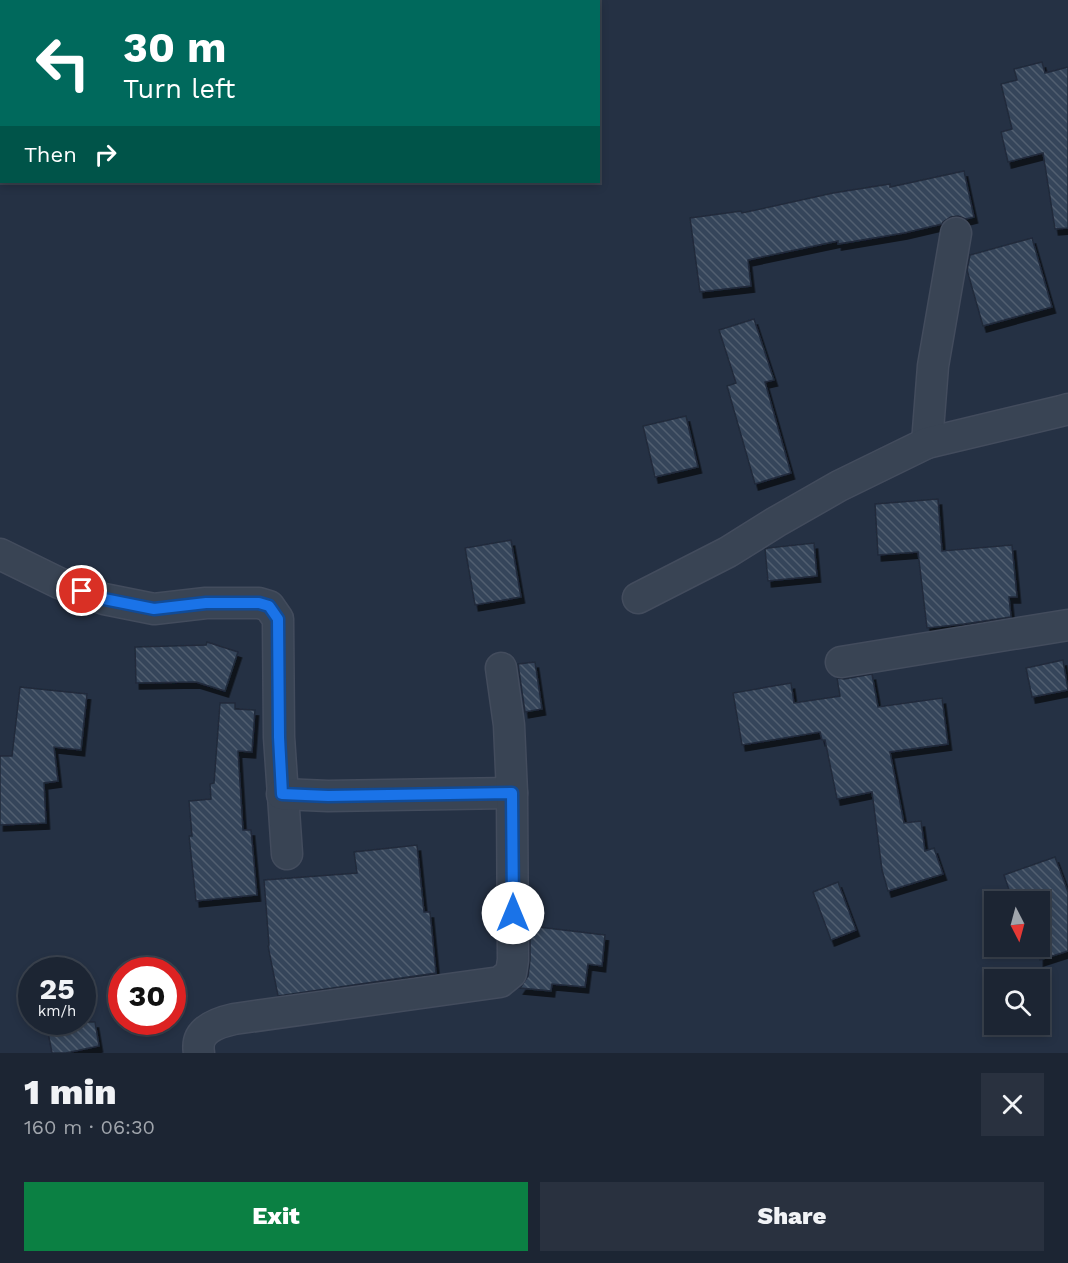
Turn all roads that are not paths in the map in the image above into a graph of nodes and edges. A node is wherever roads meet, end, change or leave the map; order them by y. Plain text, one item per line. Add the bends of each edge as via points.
1 (956, 233) dead end
2 (1068, 409) edge
3 (927, 443) junction
4 (0, 554) edge
5 (638, 598) dead end
6 (1068, 625) edge
7 (841, 662) dead end
8 (501, 668) dead end
9 (512, 793) junction
10 (282, 794) junction
11 (287, 854) dead end
12 (199, 1053) edge

1 - 3 street via 933,366
2 - 3 street
3 - 5 street via 839,486 728,552
4 - 10 street via 59,583 104,599 154,609 206,603 269,606 278,619
6 - 7 street
8 - 9 street
9 - 10 street
9 - 12 street via 511,973 500,982 234,1018 206,1030 200,1039
10 - 11 street

